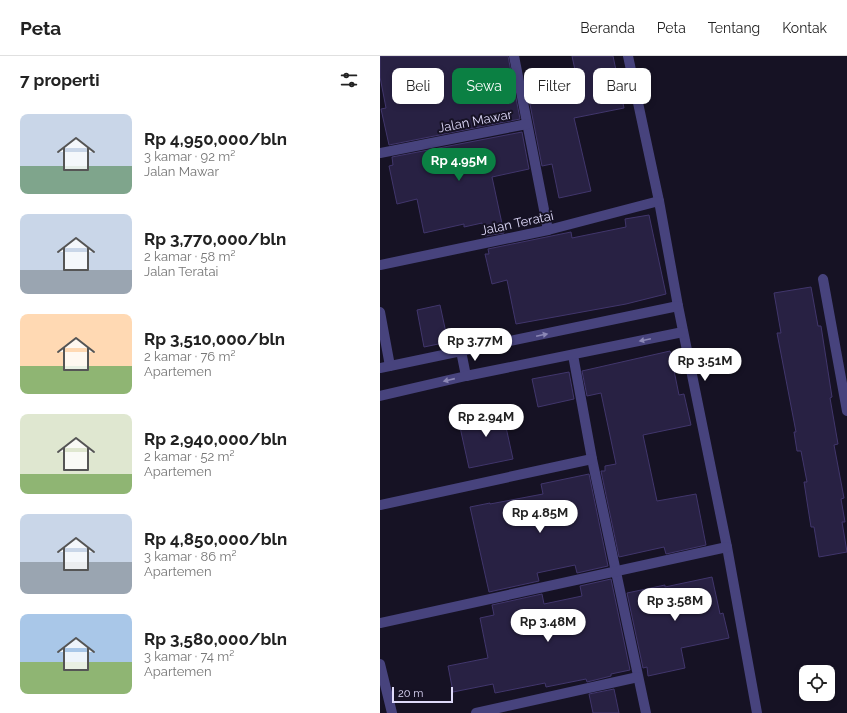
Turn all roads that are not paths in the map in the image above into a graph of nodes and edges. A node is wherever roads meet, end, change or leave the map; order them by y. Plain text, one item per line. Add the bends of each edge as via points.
1 (514, 56) edge
2 (628, 56) edge
3 (528, 124) junction
4 (380, 154) edge
5 (659, 201) junction
6 (548, 230) junction
7 (380, 265) edge
8 (823, 279) dead end
9 (678, 306) junction
10 (380, 312) edge
11 (684, 332) junction
12 (461, 352) junction
13 (573, 355) junction
14 (390, 366) junction
15 (380, 368) edge
16 (466, 376) junction
17 (380, 396) edge
18 (847, 411) edge
19 (592, 459) junction
20 (380, 505) edge
21 (727, 547) junction
22 (616, 571) junction
23 (380, 623) edge
24 (380, 664) edge
25 (638, 677) junction
26 (392, 713) edge
27 (476, 713) edge
28 (646, 713) edge
29 (757, 713) edge

1 - 3 street
2 - 5 street
3 - 4 street, Jalan Mawar
3 - 6 street
5 - 6 street, Jalan Teratai
5 - 9 street
6 - 7 street, Jalan Teratai
8 - 18 street
9 - 11 street
12 -> 9 street
10 - 14 street
11 -> 13 street
11 - 21 street
12 - 14 street
12 - 16 street
13 - 16 street
13 - 19 street
14 - 15 street
16 -> 17 street
19 - 20 street
19 - 22 street
21 - 22 street
21 - 29 street
22 - 23 street
22 - 25 street
24 - 26 street
25 - 27 street
25 - 28 street

